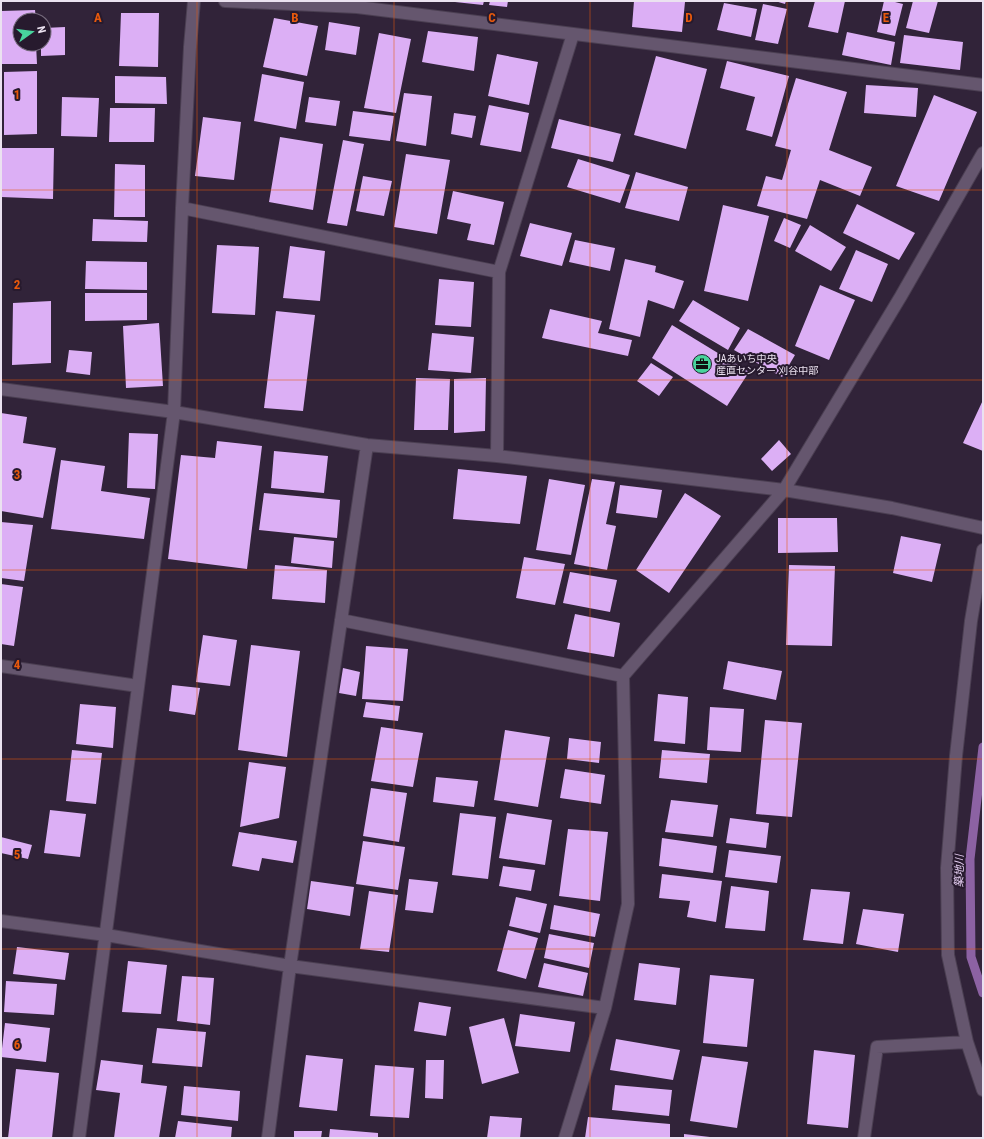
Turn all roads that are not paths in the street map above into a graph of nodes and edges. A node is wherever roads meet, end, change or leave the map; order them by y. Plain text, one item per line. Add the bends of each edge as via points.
1 (194, 1) edge
2 (225, 1) edge
3 (358, 4) edge
4 (573, 34) junction
5 (983, 85) edge
6 (983, 153) edge
7 (182, 208) junction
8 (499, 272) junction
9 (1, 389) edge
10 (174, 412) junction
11 (367, 444) junction
12 (497, 456) junction
13 (784, 490) junction
14 (983, 528) edge
15 (983, 550) edge
16 (342, 620) junction
17 (1, 666) edge
18 (622, 676) junction
19 (138, 686) junction
20 (1, 921) edge
21 (106, 935) junction
22 (290, 966) junction
23 (605, 1008) junction
24 (967, 1042) junction
25 (983, 1090) edge
26 (79, 1138) edge
27 (268, 1138) edge
28 (565, 1138) edge
29 (864, 1138) edge

1 - 7 street
2 - 3 street
3 - 4 street
4 - 5 street
4 - 8 street
6 - 13 street via 901,296
7 - 8 street
7 - 10 street
8 - 12 street
9 - 10 street
10 - 11 street
10 - 19 street
11 - 12 street
11 - 16 street
12 - 13 street
13 - 14 street via 892,508
13 - 18 street
15 - 24 street via 970,629 947,868 948,954
16 - 18 street
16 - 22 street
17 - 19 street
18 - 23 street via 628,904
19 - 21 street
20 - 21 street
21 - 22 street
21 - 26 street
22 - 23 street
22 - 27 street
23 - 28 street
24 - 25 street
24 - 29 street via 877,1047

